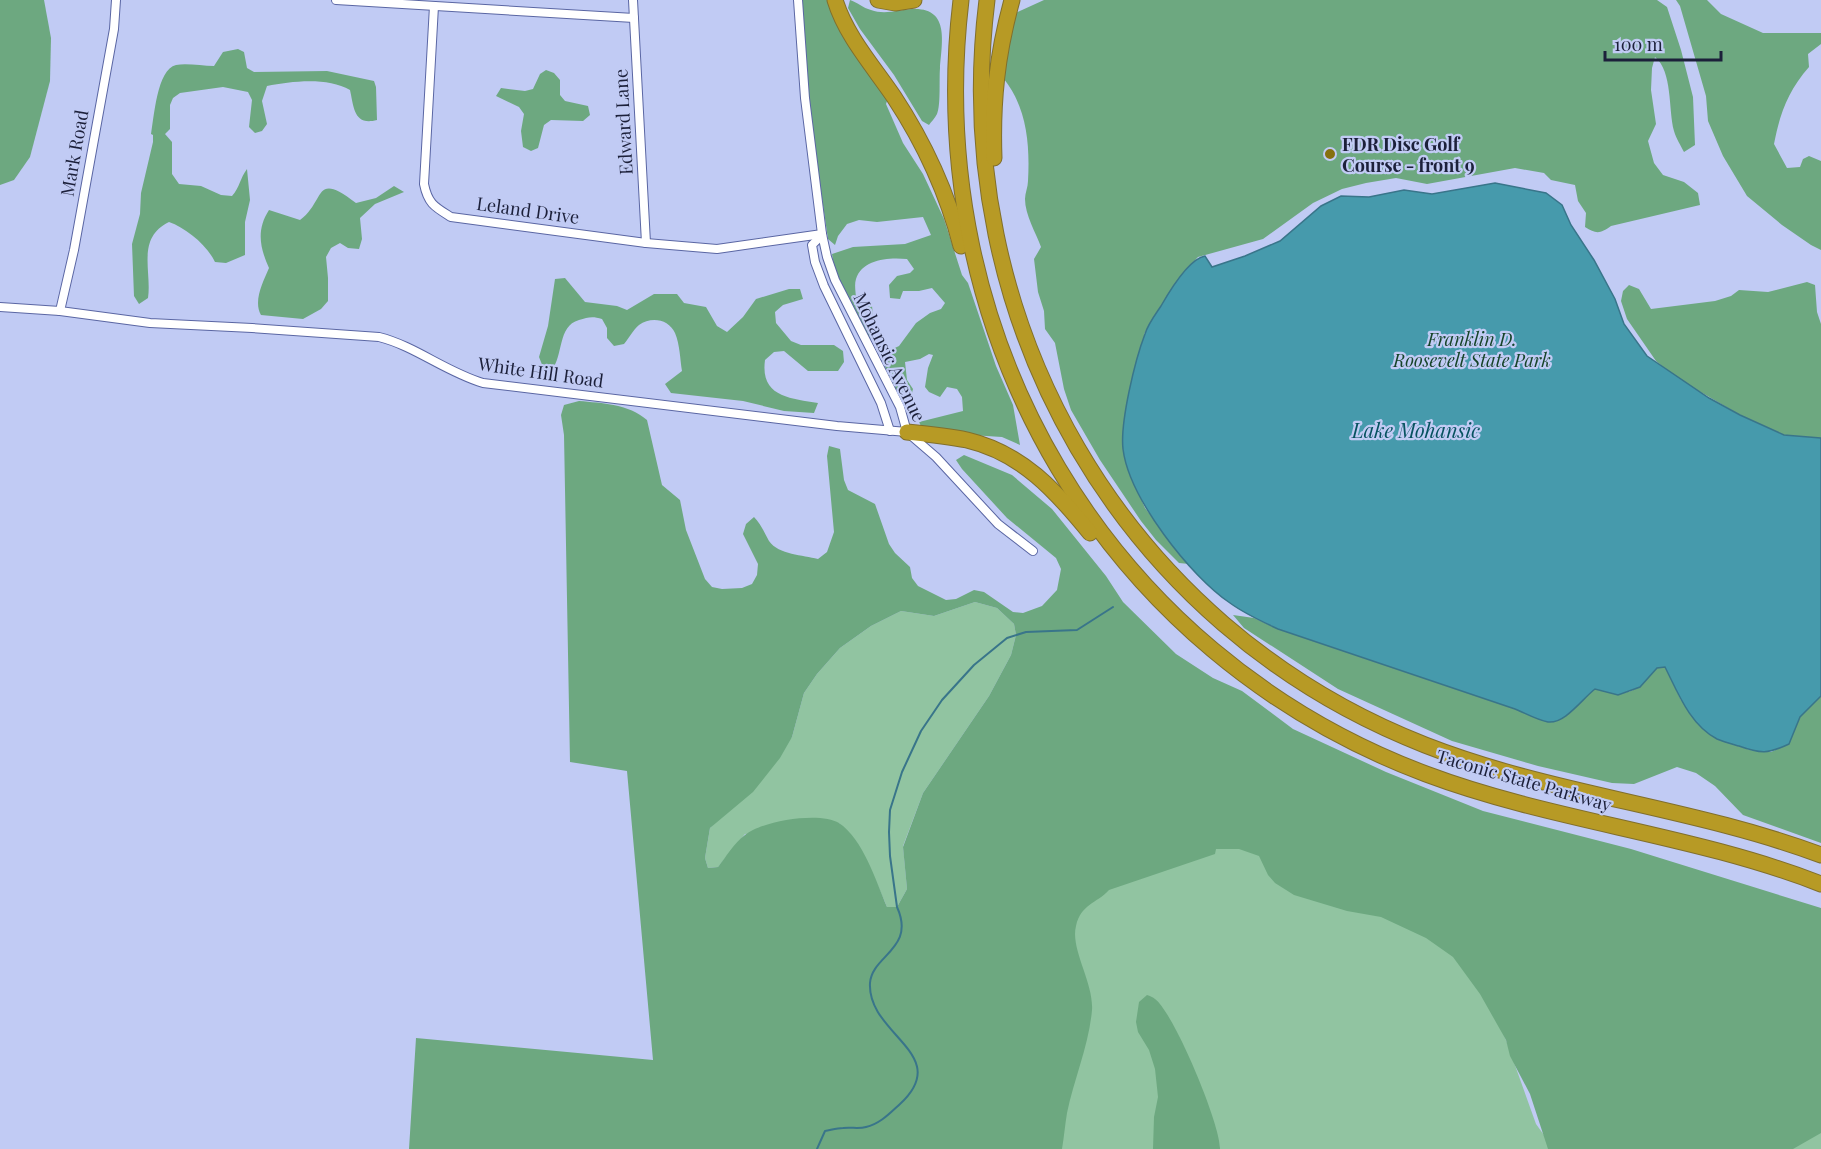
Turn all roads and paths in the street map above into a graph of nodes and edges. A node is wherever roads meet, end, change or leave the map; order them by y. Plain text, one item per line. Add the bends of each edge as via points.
1 (116, 0) edge
2 (336, 0) edge
3 (633, 0) edge
4 (798, 0) edge
5 (835, 0) edge
6 (878, 0) edge
7 (914, 0) edge
8 (961, 0) edge
9 (987, 0) edge
10 (1012, 0) edge
11 (434, 6) junction
12 (634, 18) junction
13 (987, 180) junction
14 (822, 234) junction
15 (646, 243) junction
16 (986, 302) junction
17 (0, 308) edge
18 (60, 311) junction
19 (890, 431) junction
20 (907, 432) junction
21 (1033, 552) dead end
22 (1166, 607) junction
23 (1821, 855) edge
24 (1821, 884) edge

1 - 18 street, Mark Road via 114,29
2 - 11 street
3 - 12 street, Edward Lane
4 - 14 street, Mohansic Avenue via 805,98
5 - 16 highway via 847,28 929,157 949,203 970,278
6 - 7 highway
8 - 16 highway, Taconic State Parkway via 955,68 957,153 969,238
9 - 13 highway, Taconic State Parkway via 981,97
10 - 13 highway via 997,66 992,124 994,166
11 - 12 street
11 - 15 street, Leland Drive via 424,160 427,198 452,217
12 - 15 street, Edward Lane
13 - 23 highway, Taconic State Parkway via 996,236 1017,316 1048,394 1074,443 1103,490 1154,556 1234,634 1327,697 1428,746 1508,772 1735,828
14 - 15 street, Leland Drive via 717,249
14 - 19 street, Mohansic Avenue via 812,245 819,273 881,403
14 - 20 street, Mohansic Avenue via 835,280 900,406
16 - 22 highway, Taconic State Parkway via 1013,378 1062,475 1110,544
17 - 18 street, White Hill Road
18 - 19 street, White Hill Road via 150,322 379,338 392,340 462,377 483,383
19 - 20 street, White Hill Road
20 - 21 street, Mohansic Avenue via 936,457 998,524
20 - 22 highway via 975,442 1029,468 1057,494 1122,571
22 - 24 highway, Taconic State Parkway via 1222,658 1274,696 1399,763 1486,794 1732,855

